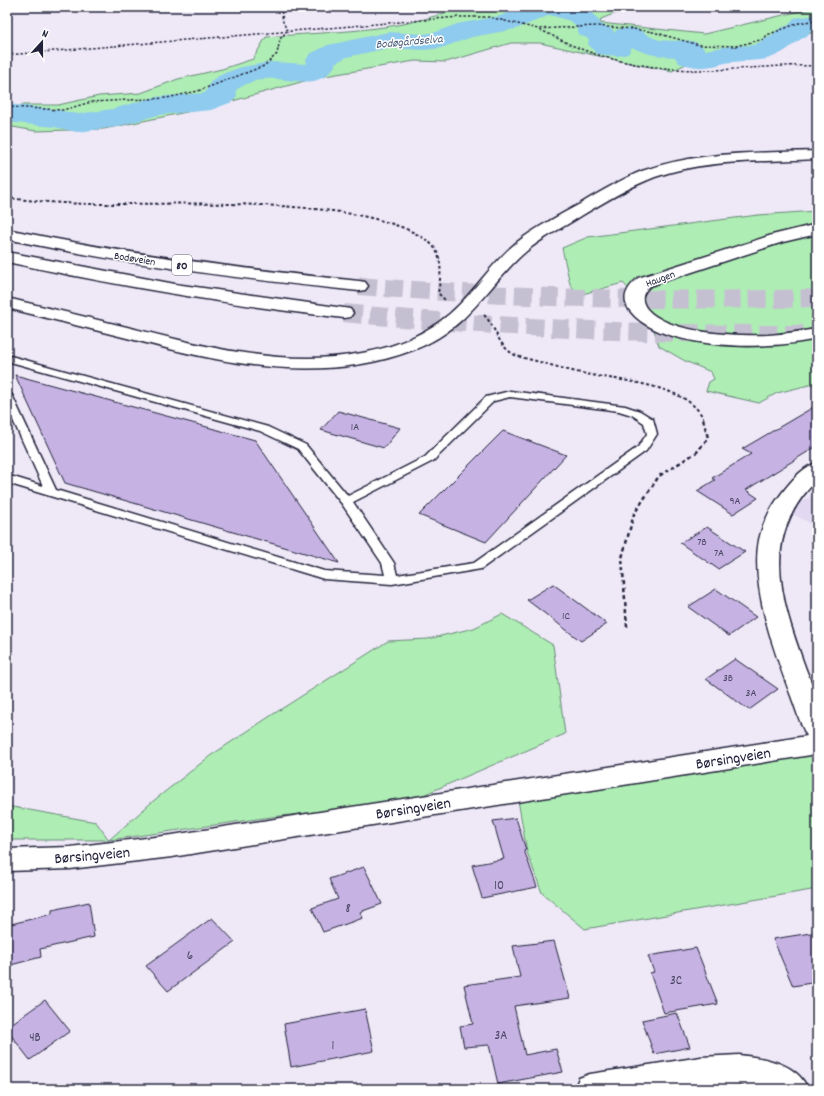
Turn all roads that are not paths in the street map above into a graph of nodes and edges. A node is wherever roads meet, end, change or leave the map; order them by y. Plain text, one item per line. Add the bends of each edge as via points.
1 (817, 155) edge
2 (817, 229) edge
3 (7, 234) edge
4 (7, 257) edge
5 (359, 286) tunnel mouth
6 (7, 303) edge
7 (344, 313) tunnel mouth
8 (817, 334) edge
9 (7, 358) edge
10 (7, 395) edge
11 (817, 469) edge
12 (8, 477) edge
13 (52, 493) junction
14 (346, 501) junction
15 (392, 580) junction
16 (817, 732) edge
17 (817, 744) edge
18 (7, 860) edge
19 (590, 1089) edge
20 (792, 1089) edge

1 - 6 main road via 696,163 643,176 528,242 505,262 465,308 439,330 395,351 359,360 300,365 247,360
2 - 8 main road, Haugen via 778,238 644,282 635,290 632,298 636,309 658,326 703,336 731,340 767,340
3 - 5 main road, Bodøveien / 80 via 183,265
4 - 7 main road, Bodøveien / 80 via 150,286
9 - 14 lane via 264,429 302,446
10 - 13 lane
11 - 16 main road via 785,504 770,540 769,559 774,602
12 - 13 lane
13 - 15 lane via 324,575
14 - 15 lane via 388,563
14 - 15 lane via 429,459 490,400 510,394 621,408 649,421 652,434 642,449 477,566
17 - 18 main road, Børsingveien via 172,846 70,858
19 - 20 main road via 701,1072 739,1070 760,1072 777,1078

